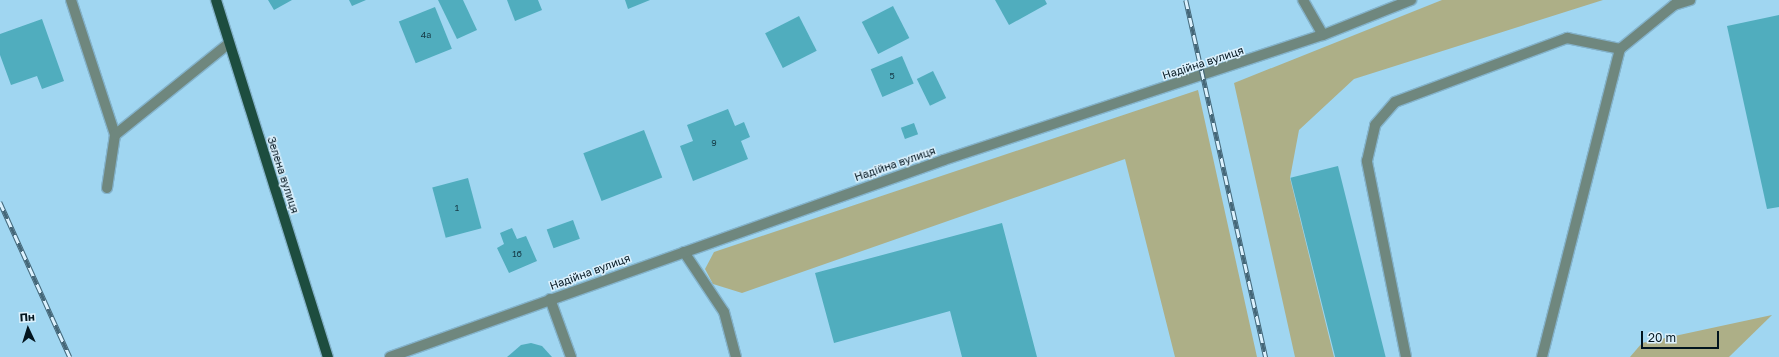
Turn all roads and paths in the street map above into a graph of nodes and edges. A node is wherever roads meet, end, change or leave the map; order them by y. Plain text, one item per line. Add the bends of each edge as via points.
1 (71, 0) edge
2 (216, 0) edge
3 (1303, 0) edge
4 (1411, 0) edge
5 (1690, 0) edge
6 (1323, 35) junction
7 (228, 44) junction
8 (1620, 49) junction
9 (115, 135) junction
10 (107, 188) dead end
11 (684, 252) junction
12 (550, 299) junction
13 (328, 357) edge
14 (390, 357) edge
15 (571, 357) edge
16 (736, 357) edge
17 (1406, 357) edge
18 (1542, 357) edge

1 - 9 street
2 - 7 main road, Зелена вулиця
3 - 6 street
4 - 6 street, Надійна вулиця
5 - 8 street via 1674,6
6 - 11 street, Надійна вулиця via 944,160
7 - 9 street
7 - 13 main road, Зелена вулиця
8 - 17 street via 1567,38 1395,102 1376,126 1367,161
8 - 18 street
9 - 10 street
11 - 12 street, Надійна вулиця
11 - 16 street via 724,312
12 - 14 street, Надійна вулиця
12 - 15 street

